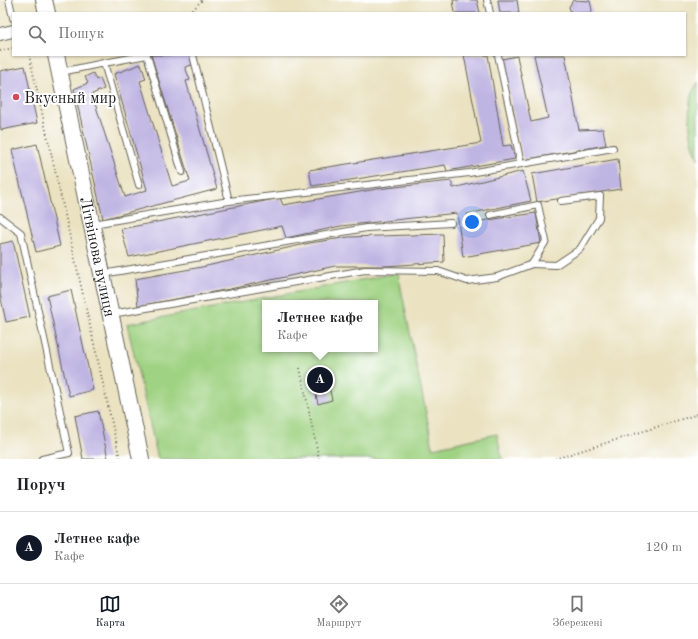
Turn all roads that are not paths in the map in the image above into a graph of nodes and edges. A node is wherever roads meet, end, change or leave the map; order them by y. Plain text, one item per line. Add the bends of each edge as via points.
1 (9, 0) edge
2 (44, 0) edge
3 (487, 0) edge
4 (47, 12) edge
5 (490, 12) edge
6 (12, 14) edge
7 (12, 31) edge
8 (0, 34) edge
9 (56, 56) edge
10 (141, 56) edge
11 (146, 56) edge
12 (193, 56) edge
13 (498, 56) edge
14 (104, 63) junction
15 (60, 72) junction
16 (613, 148) dead end
17 (521, 164) junction
18 (182, 172) dead end
19 (139, 185) dead end
20 (230, 201) junction
21 (561, 202) dead end
22 (490, 215) dead end
23 (0, 217) edge
24 (451, 223) dead end
25 (91, 224) junction
26 (532, 264) junction
27 (102, 274) junction
28 (110, 314) junction
29 (69, 456) edge
30 (42, 459) edge
31 (141, 459) edge

1 - 6 lane
2 - 4 street
3 - 5 lane
7 - 8 street
9 - 15 street, Літвінова вулиця
10 - 14 lane
11 - 18 lane
12 - 20 lane
13 - 17 lane
14 - 15 lane
14 - 19 lane
15 - 25 street, Літвінова вулиця
16 - 17 lane
17 - 20 lane via 470,173
20 - 25 lane
21 - 26 lane via 600,196 599,218 580,249 556,265
22 - 26 lane via 538,205 546,241
23 - 29 lane via 21,233
24 - 27 lane via 366,228
25 - 27 street, Літвінова вулиця
26 - 28 lane via 497,277 467,282 438,270 365,270
27 - 28 street, Літвінова вулиця
28 - 31 street, Літвінова вулиця
29 - 30 lane

